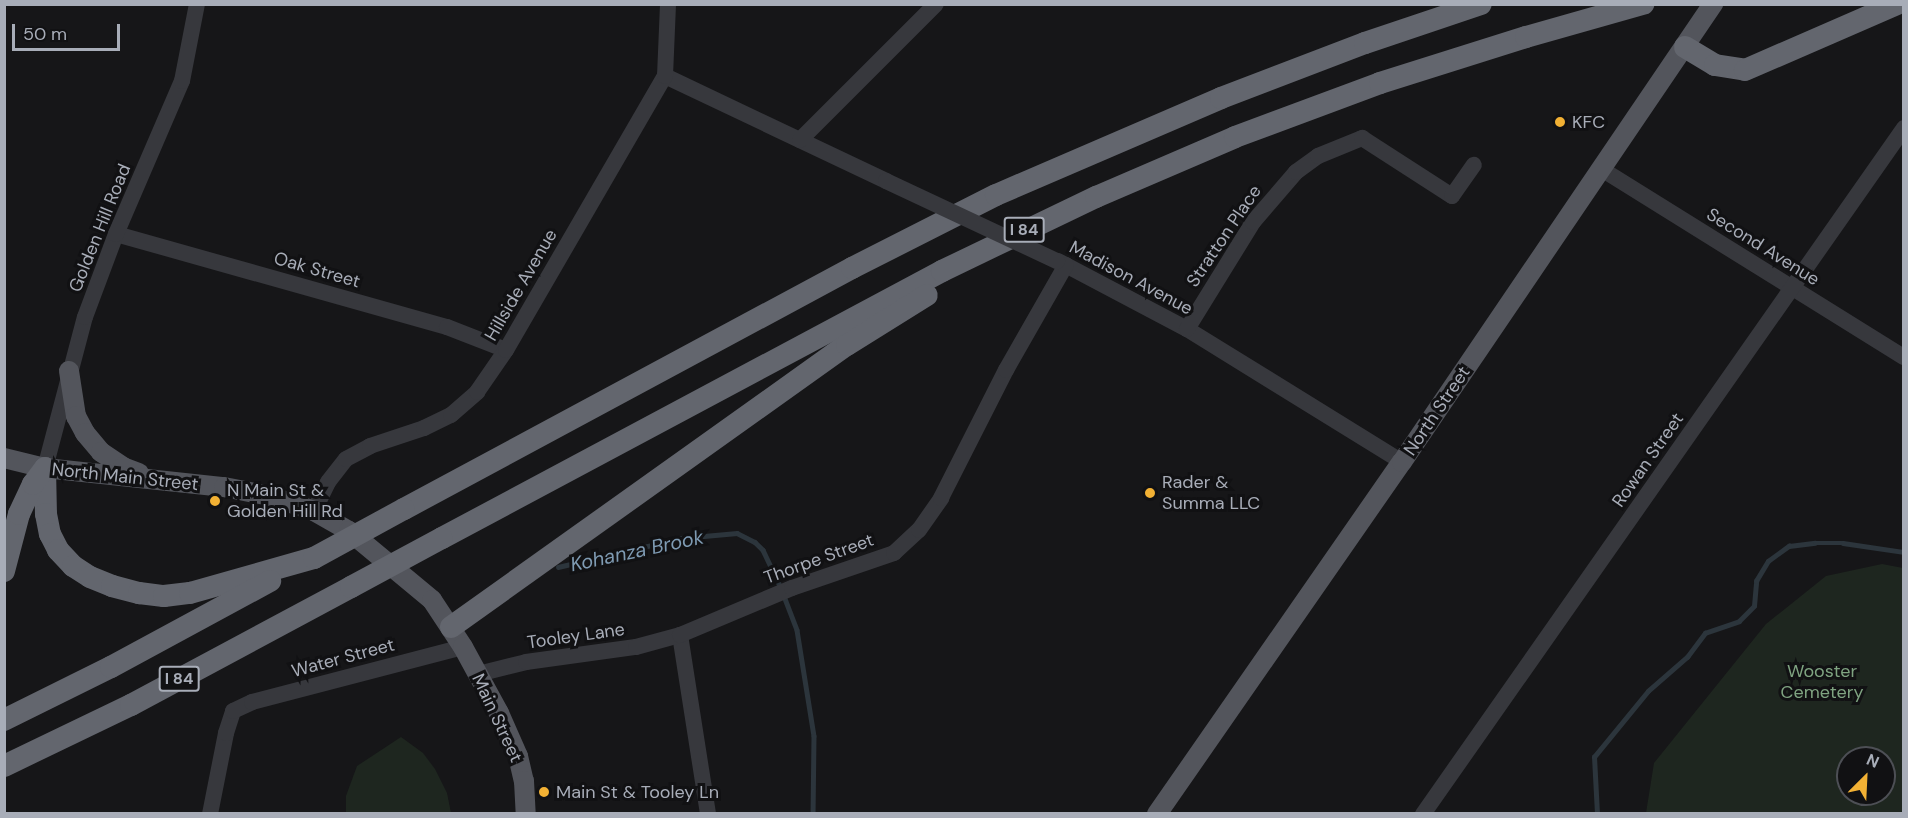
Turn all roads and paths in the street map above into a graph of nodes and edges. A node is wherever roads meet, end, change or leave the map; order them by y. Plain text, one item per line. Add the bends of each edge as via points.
1 (197, 4) edge
2 (668, 4) edge
3 (936, 4) edge
4 (1481, 4) edge
5 (1643, 4) edge
6 (1713, 4) edge
7 (1897, 4) edge
8 (1685, 47) junction
9 (665, 76) junction
10 (1904, 129) edge
11 (800, 140) junction
12 (1474, 165) dead end
13 (1603, 170) junction
14 (1096, 197) junction
15 (116, 234) junction
16 (1062, 263) junction
17 (1792, 288) junction
18 (1187, 329) junction
19 (506, 350) junction
20 (1904, 357) edge
21 (69, 371) junction
22 (4, 458) edge
23 (1402, 462) junction
24 (45, 468) junction
25 (158, 480) junction
26 (314, 511) junction
27 (314, 558) junction
28 (4, 571) edge
29 (451, 627) junction
30 (680, 635) junction
31 (464, 647) junction
32 (478, 674) junction
33 (4, 720) edge
34 (4, 766) edge
35 (210, 813) edge
36 (526, 813) edge
37 (708, 813) edge
38 (1157, 813) edge
39 (1422, 813) edge

1 - 15 street, Golden Hill Road via 182,81
2 - 9 street, Hillside Avenue
3 - 11 street
4 - 27 highway, I 84, bridge via 1221,98 996,195 852,268
5 - 14 highway, I 84 via 1380,83 1235,137
6 - 8 main road, North Street
7 - 8 highway via 1745,70 1715,65
8 - 13 main road, North Street
9 - 11 street, Madison Avenue
9 - 19 street, Hillside Avenue
10 - 17 street, Rowan Street
11 - 16 street, Madison Avenue, bridge
12 - 18 street, Stratton Place via 1452,196 1362,138 1318,156 1296,172 1253,222
13 - 17 street, Second Avenue
13 - 23 main road, North Street
14 - 29 highway via 856,339
14 - 34 highway, I 84, bridge via 932,276 131,705
15 - 19 street, Oak Street via 447,327
15 - 21 street, Golden Hill Road
16 - 18 street, Madison Avenue
16 - 30 street, Thorpe Street via 941,498 920,530 894,553 773,596
17 - 20 street, Second Avenue
17 - 39 street, Rowan Street
18 - 23 street, Madison Avenue
19 - 26 street, Hillside Avenue via 477,392 451,415 346,459 328,482
21 - 24 street, Golden Hill Road
21 - 25 main road via 76,416 101,452 123,467
22 - 24 main road, North Main Street
23 - 38 main road, North Street
24 - 25 main road, North Main Street
24 - 27 highway via 46,514 58,550 73,566 112,586 164,596 190,593
24 - 28 highway via 19,514
25 - 26 main road, North Main Street via 270,496
26 - 29 main road, North Main Street via 349,531 413,582
27 - 33 highway, I 84
29 - 31 main road, Main Street
30 - 32 street, Tooley Lane via 636,647 526,662
30 - 37 street
31 - 32 main road, Main Street
31 - 35 street, Water Street via 252,702 233,711
32 - 36 main road, Main Street via 518,756

